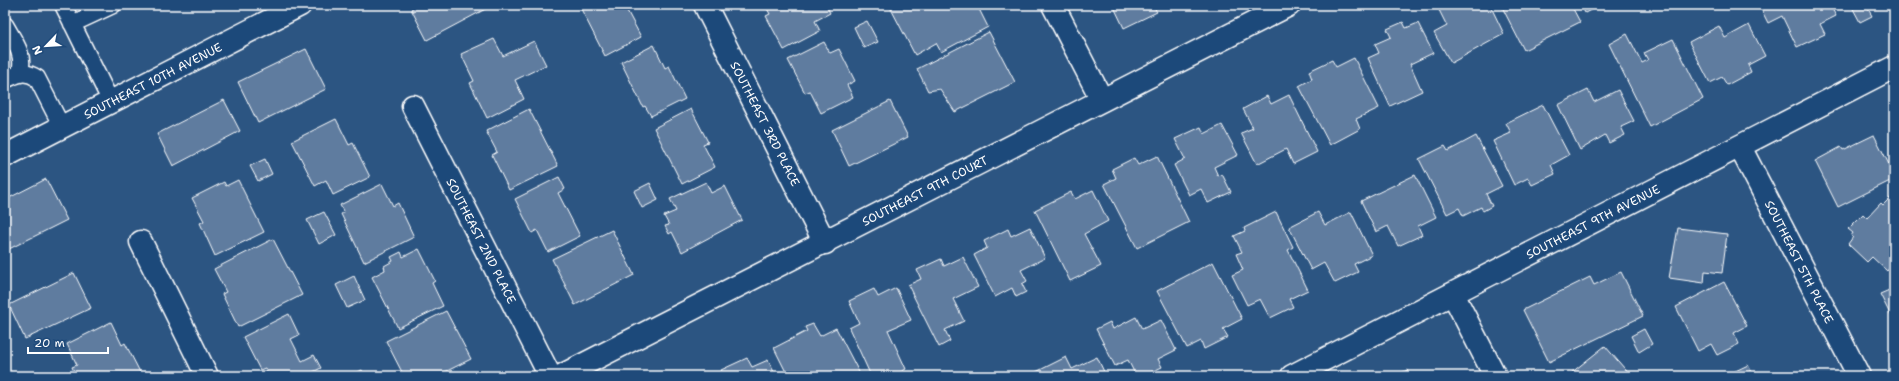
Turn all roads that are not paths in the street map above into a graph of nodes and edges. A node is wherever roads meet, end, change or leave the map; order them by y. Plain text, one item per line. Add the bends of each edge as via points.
1 (63, 5) edge
2 (113, 5) edge
3 (300, 5) edge
4 (706, 5) edge
5 (1053, 5) edge
6 (1289, 5) edge
7 (72, 24) junction
8 (5, 25) edge
9 (1894, 67) edge
10 (20, 72) junction
11 (5, 80) edge
12 (1102, 100) junction
13 (112, 102) junction
14 (413, 106) dead end
15 (62, 127) junction
16 (1740, 147) junction
17 (5, 156) edge
18 (141, 242) dead end
19 (825, 243) junction
20 (1453, 294) junction
21 (207, 376) edge
22 (550, 376) edge
23 (561, 376) edge
24 (1292, 376) edge
25 (1495, 376) edge
26 (1858, 376) edge

1 - 7 lane
2 - 7 lane
3 - 13 street, SOUTHEAST 10TH AVENUE
4 - 19 street, SOUTHEAST 3RD PLACE
5 - 12 street
6 - 12 street, SOUTHEAST 9TH COURT
7 - 13 lane
8 - 10 lane via 20,52 23,62
9 - 16 street, SOUTHEAST 9TH AVENUE
10 - 11 lane
10 - 15 lane via 30,73 37,78
12 - 19 street, SOUTHEAST 9TH COURT
13 - 15 street, SOUTHEAST 10TH AVENUE
14 - 22 street, SOUTHEAST 2ND PLACE
15 - 17 street, SOUTHEAST 10TH AVENUE
16 - 20 street, SOUTHEAST 9TH AVENUE
16 - 26 street, SOUTHEAST 5TH PLACE
18 - 21 street
19 - 23 street, SOUTHEAST 9TH COURT
20 - 24 street, SOUTHEAST 9TH AVENUE
20 - 25 street

